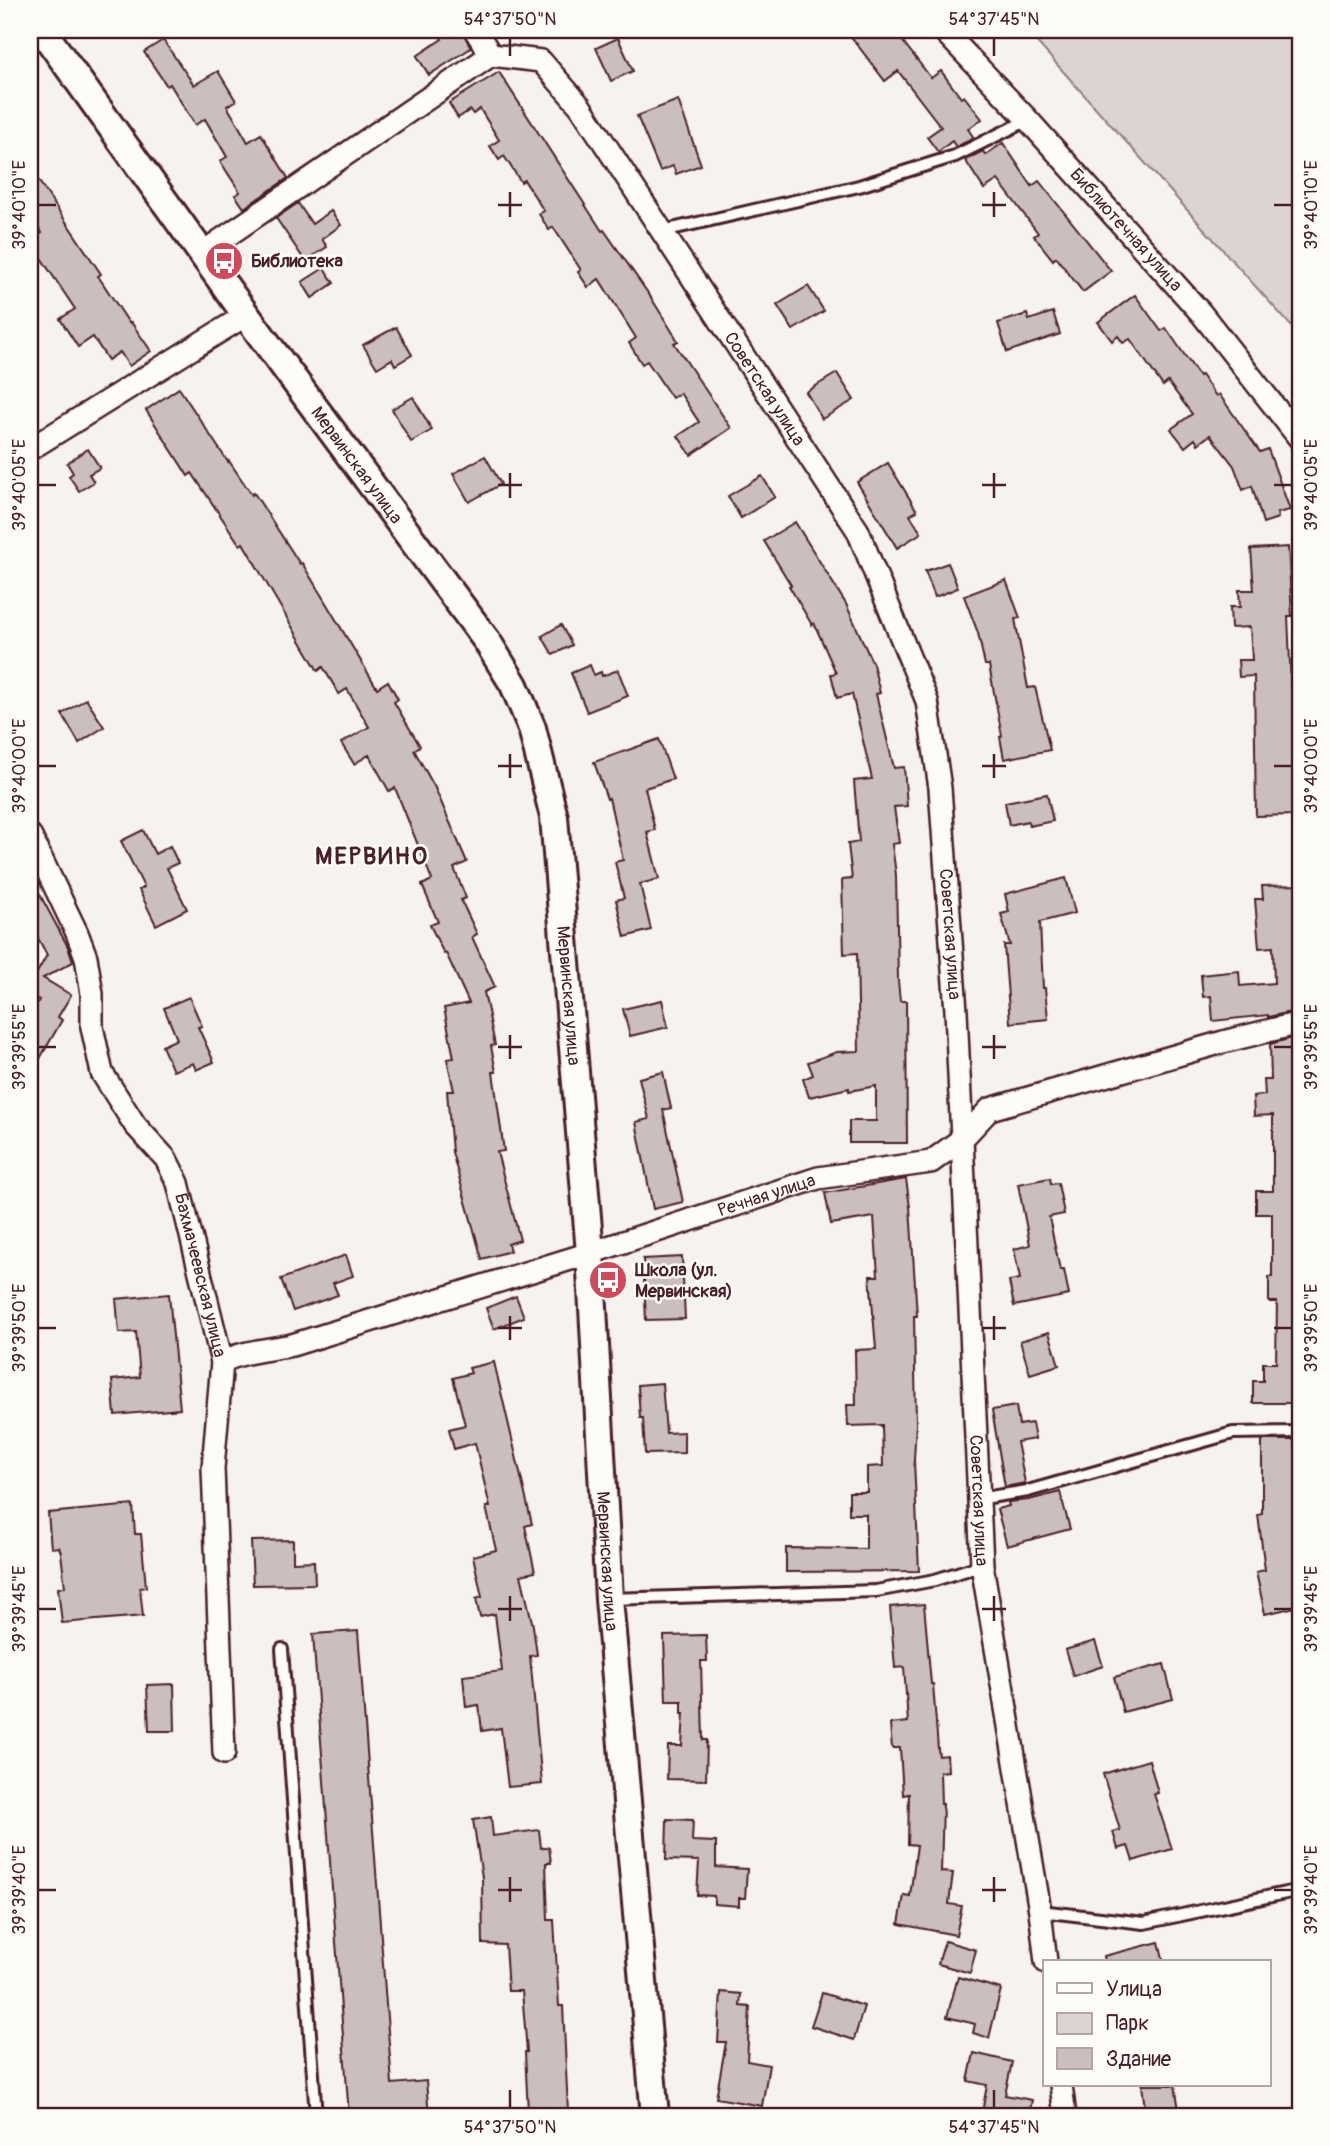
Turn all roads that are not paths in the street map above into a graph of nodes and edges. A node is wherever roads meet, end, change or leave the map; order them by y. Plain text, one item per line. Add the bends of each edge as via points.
1 (42, 30) edge
2 (475, 30) edge
3 (943, 30) edge
4 (491, 55) junction
5 (1028, 120) junction
6 (663, 231) junction
7 (202, 253) junction
8 (246, 315) junction
9 (1300, 439) edge
10 (30, 449) edge
11 (30, 835) edge
12 (1300, 1023) edge
13 (962, 1139) junction
14 (590, 1253) junction
15 (222, 1362) junction
16 (1300, 1432) edge
17 (977, 1499) junction
18 (982, 1565) junction
19 (609, 1599) junction
20 (282, 1649) dead end
21 (224, 1753) dead end
22 (1300, 1891) edge
23 (1040, 1911) junction
24 (1046, 1960) edge
25 (1062, 2086) edge
26 (316, 2116) edge
27 (654, 2116) edge
28 (1065, 2116) edge

1 - 7 street, Мервинская улица
2 - 4 street
3 - 5 street, Библиотечная улица
4 - 6 street, Советская улица via 541,61 580,106
4 - 7 street
5 - 6 lane via 955,156 859,186
5 - 9 street, Библиотечная улица via 1202,313
6 - 13 street, Советская улица via 858,531 926,701 940,788
7 - 8 street, Мервинская улица
8 - 10 street
8 - 14 street, Мервинская улица via 487,641 532,728 554,817
11 - 15 street, Бахмачеевская улица via 86,957 92,1027 102,1073 135,1125 166,1159 178,1184
12 - 13 street, Речная улица via 990,1109
13 - 14 street, Речная улица via 931,1162 818,1178
13 - 17 street, Советская улица
14 - 15 street, Речная улица via 292,1345 237,1354
14 - 19 street, Мервинская улица
15 - 21 street, Бахмачеевская улица via 214,1468
16 - 17 lane via 1233,1433 1028,1491
17 - 18 street, Советская улица
18 - 19 lane via 876,1591
18 - 23 street, Советская улица
19 - 27 street, Мервинская улица
20 - 26 lane
22 - 23 lane via 1144,1923
23 - 24 street, Советская улица
25 - 28 street

